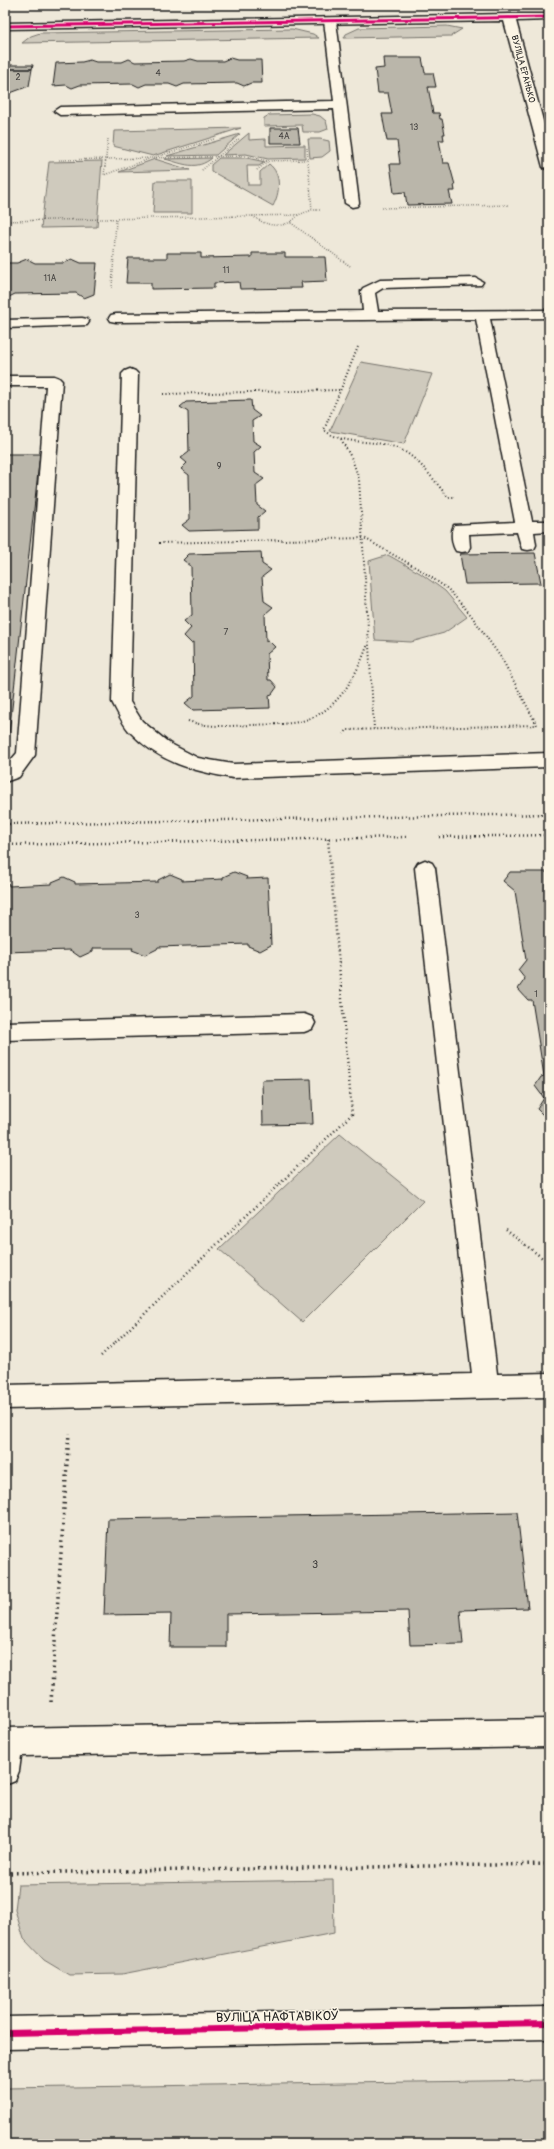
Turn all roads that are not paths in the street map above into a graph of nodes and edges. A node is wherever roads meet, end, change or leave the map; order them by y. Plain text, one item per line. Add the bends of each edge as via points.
1 (509, 17) junction
2 (549, 17) edge
3 (330, 20) junction
4 (5, 26) edge
5 (340, 105) junction
6 (60, 111) dead end
7 (549, 167) edge
8 (352, 203) dead end
9 (476, 282) dead end
10 (482, 314) junction
11 (549, 314) edge
12 (371, 316) junction
13 (116, 318) dead end
14 (82, 322) dead end
15 (5, 324) edge
16 (130, 374) dead end
17 (5, 381) edge
18 (549, 526) edge
19 (525, 527) junction
20 (528, 545) dead end
21 (462, 547) dead end
22 (549, 760) edge
23 (5, 775) edge
24 (425, 868) dead end
25 (304, 1023) dead end
26 (5, 1031) edge
27 (549, 1385) edge
28 (486, 1386) junction
29 (5, 1397) edge
30 (549, 1733) edge
31 (6, 1742) edge
32 (5, 1771) edge
33 (549, 2023) edge
34 (5, 2033) edge

1 - 2 street
1 - 3 street
1 - 7 street, ВУЛІЦА ЕРАНЬКО
3 - 4 street
3 - 5 street
5 - 6 street
5 - 8 street
9 - 12 street via 380,284 368,291
10 - 11 street
10 - 12 street
10 - 19 street
12 - 13 street
14 - 15 street
16 - 22 street via 121,702 135,726 162,748 194,764 233,771
17 - 23 street via 54,381 26,754 12,772
18 - 19 street
19 - 20 street
19 - 21 street via 460,529
24 - 28 street
25 - 26 street
27 - 28 street
28 - 29 street
30 - 31 street
31 - 32 street
33 - 34 street, ВУЛІЦА НАФТАВІКОЎ

